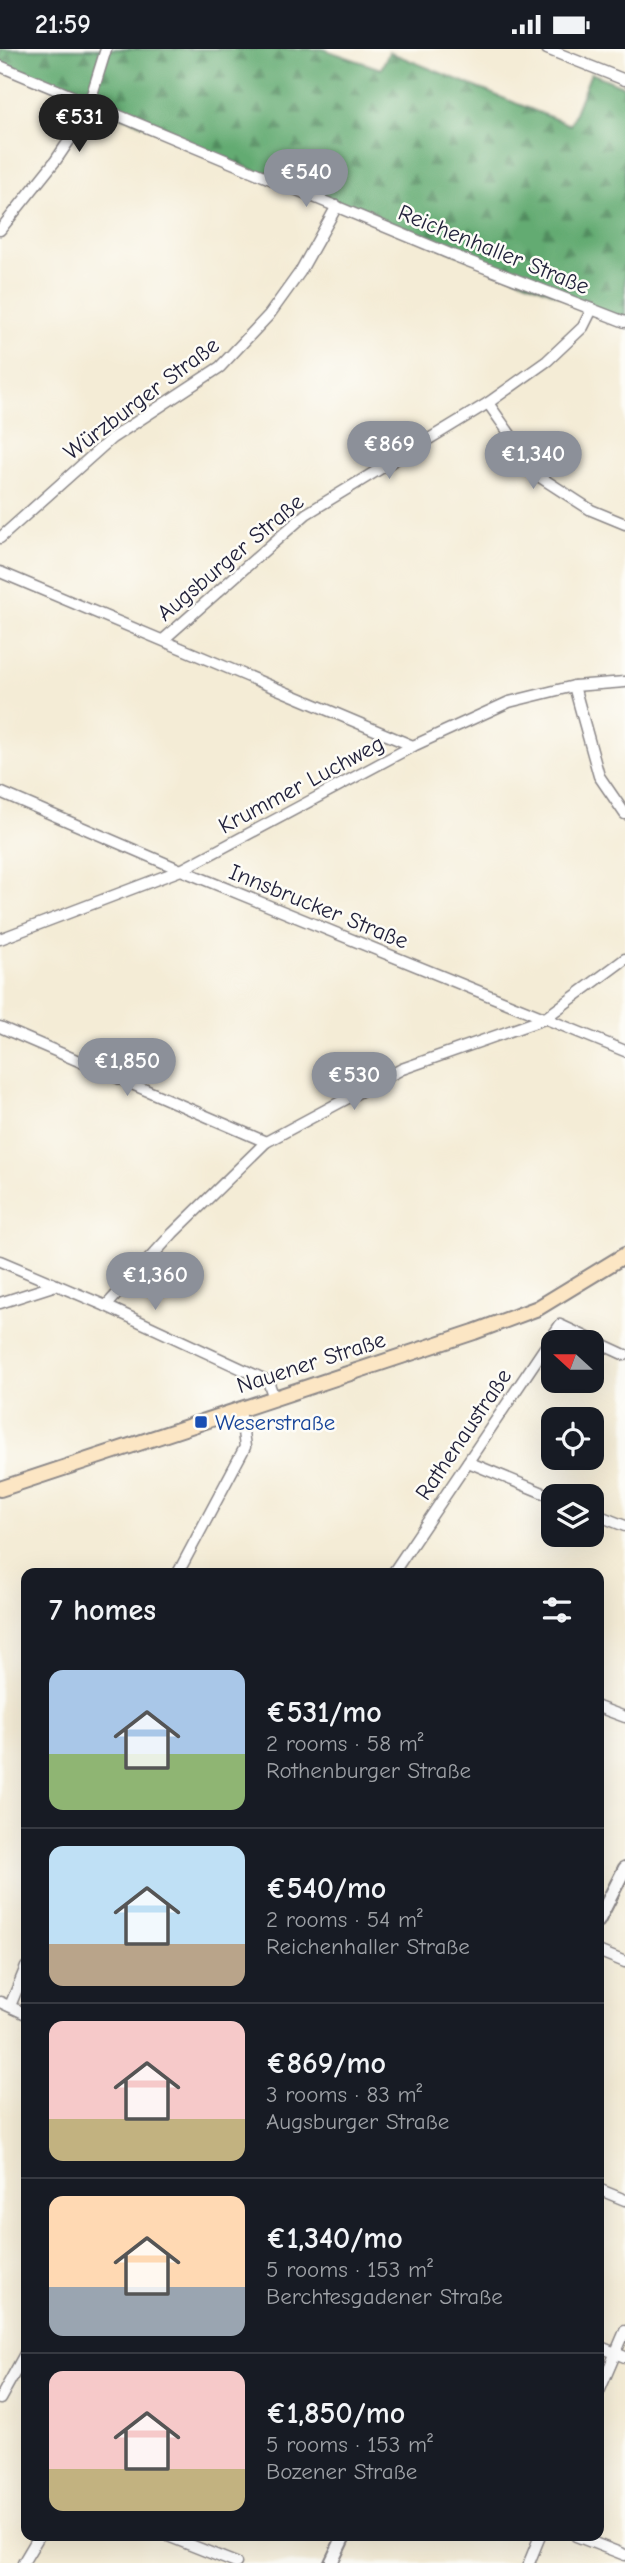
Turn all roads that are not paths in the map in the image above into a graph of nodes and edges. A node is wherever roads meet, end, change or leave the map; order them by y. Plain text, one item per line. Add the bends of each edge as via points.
1 (106, 49) edge
2 (547, 49) edge
3 (0, 66) edge
4 (625, 80) edge
5 (92, 102) junction
6 (337, 206) junction
7 (0, 230) edge
8 (592, 309) junction
9 (625, 322) edge
10 (488, 403) junction
11 (625, 524) edge
12 (0, 538) edge
13 (0, 572) edge
14 (163, 640) junction
15 (625, 682) edge
16 (574, 686) junction
17 (413, 746) junction
18 (0, 792) edge
19 (625, 814) edge
20 (181, 870) junction
21 (0, 939) edge
22 (625, 959) edge
23 (544, 1019) junction
24 (0, 1027) edge
25 (625, 1051) edge
26 (265, 1142) junction
27 (625, 1255) edge
28 (0, 1261) edge
29 (56, 1285) junction
30 (0, 1303) edge
31 (106, 1306) junction
32 (625, 1355) edge
33 (274, 1398) junction
34 (240, 1409) junction
35 (468, 1462) junction
36 (0, 1489) edge
37 (541, 1492) edge
38 (604, 1518) edge
39 (625, 1527) edge
40 (181, 1568) edge
41 (396, 1568) edge
42 (604, 1709) edge
43 (625, 1717) edge
44 (625, 1868) edge
45 (604, 1909) edge
46 (604, 1953) edge
47 (625, 1962) edge
48 (21, 1976) edge
49 (5, 2004) edge
50 (21, 2012) edge
51 (604, 2191) edge
52 (625, 2200) edge
53 (625, 2331) edge
54 (620, 2355) edge
55 (21, 2361) edge
56 (604, 2383) edge
57 (0, 2399) edge
58 (36, 2541) edge
59 (181, 2541) edge
60 (342, 2541) edge
61 (538, 2541) edge
62 (589, 2541) edge
63 (625, 2555) edge
64 (23, 2563) edge
65 (236, 2563) edge
66 (331, 2563) edge
67 (529, 2563) edge

1 - 5 street
2 - 4 street
3 - 5 street, Reichenhaller Straße
5 - 6 street, Reichenhaller Straße
5 - 7 street via 57,160
6 - 8 street, Reichenhaller Straße
6 - 12 street, Würzburger Straße via 300,272 269,315 220,367 113,438
8 - 9 street, Reichenhaller Straße
8 - 10 street, Augsburger Straße via 583,327 547,361
10 - 11 street via 540,477 591,510
10 - 14 street, Augsburger Straße via 306,514
13 - 14 street
14 - 17 street
15 - 16 street, Krummer Luchweg
16 - 17 street, Krummer Luchweg via 509,702
16 - 19 street via 599,776
17 - 20 street, Krummer Luchweg
18 - 20 street, Innsbrucker Straße
20 - 21 street, Krummer Luchweg
20 - 23 street, Innsbrucker Straße
22 - 23 street
23 - 25 street, Innsbrucker Straße
23 - 26 street via 402,1069
24 - 26 street
26 - 31 street
27 - 33 main road, Nauener Straße via 538,1308
28 - 29 street
29 - 30 street
29 - 31 street
31 - 33 street via 268,1381
32 - 35 street, Rathenaustraße via 560,1325
33 - 34 main road, Nauener Straße
34 - 36 main road, Nauener Straße
34 - 40 street via 245,1447
35 - 37 street
35 - 41 street, Rathenaustraße
38 - 39 street
42 - 43 street
44 - 45 street
46 - 47 street
48 - 49 street
49 - 50 street
51 - 52 street
53 - 54 street
54 - 56 street
55 - 57 street
58 - 64 street
59 - 65 street
60 - 66 street
61 - 67 street
62 - 63 street

